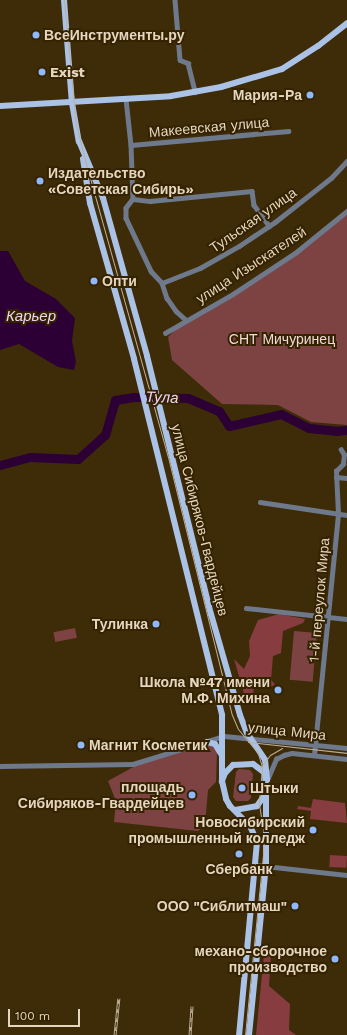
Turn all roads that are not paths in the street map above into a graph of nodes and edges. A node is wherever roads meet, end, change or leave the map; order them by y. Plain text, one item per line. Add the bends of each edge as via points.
1 (64, 0) edge
2 (175, 0) edge
3 (347, 24) edge
4 (195, 92) junction
5 (126, 99) junction
6 (72, 102) junction
7 (0, 106) edge
8 (288, 131) dead end
9 (131, 145) junction
10 (81, 148) junction
11 (347, 161) edge
12 (133, 199) junction
13 (347, 211) edge
14 (269, 226) junction
15 (162, 283) junction
16 (186, 320) junction
17 (165, 333) dead end
18 (341, 450) dead end
19 (336, 477) junction
20 (347, 478) edge
21 (260, 502) dead end
22 (338, 514) junction
23 (347, 516) edge
24 (246, 608) dead end
25 (328, 617) junction
26 (347, 619) edge
27 (224, 736) junction
28 (251, 738) junction
29 (207, 742) junction
30 (315, 744) junction
31 (347, 748) edge
32 (314, 755) junction
33 (221, 757) junction
34 (347, 759) edge
35 (0, 766) edge
36 (267, 780) junction
37 (222, 781) junction
38 (266, 793) junction
39 (235, 810) junction
40 (256, 865) junction
41 (266, 866) junction
42 (347, 875) edge
43 (240, 1020) junction
44 (250, 1021) junction
45 (239, 1035) edge
46 (248, 1035) edge

1 - 6 main road, улица Сибиряков-Гвардейцев
2 - 4 street via 180,60 188,63
3 - 4 main road via 313,50 282,68 254,78
4 - 5 main road
5 - 6 main road
5 - 9 street, Макеевская улица
6 - 7 main road
6 - 10 main road, улица Сибиряков-Гвардейцев
8 - 9 street, Макеевская улица
9 - 12 street, Макеевская улица
10 - 27 main road, улица Сибиряков-Гвардейцев via 90,203 160,459 222,715
10 - 28 main road, улица Сибиряков-Гвардейцев via 103,198 211,614 242,720
11 - 14 street, Тульская улица via 331,178
12 - 14 street via 150,201 252,191 254,205
12 - 15 street via 126,208 126,218 151,271
13 - 16 street, улица Изыскателей via 295,253
14 - 15 street, Тульская улица via 218,260
15 - 16 street via 167,298
16 - 17 street, улица Изыскателей
18 - 19 street, 1-й переулок Мира via 344,455 343,464 336,471
19 - 20 street
19 - 22 street, 1-й переулок Мира
21 - 22 street
22 - 23 street
22 - 25 street, 1-й переулок Мира
24 - 25 street
25 - 26 street
25 - 30 street, 1-й переулок Мира
27 - 28 street, улица Мира
27 - 29 street
27 - 33 main road, улица Сибиряков-Гвардейцев
28 - 30 street, улица Мира
28 - 36 main road, улица Сибиряков-Гвардейцев via 266,763
29 - 33 main road via 215,744
29 - 35 street via 133,764
30 - 31 street, улица Мира
30 - 32 street, 1-й переулок Мира
32 - 34 street, улица Мира
32 - 36 street, улица Мира via 292,753 276,759
33 - 37 main road, улица Сибиряков-Гвардейцев
36 - 37 main road via 263,770 253,764 244,763 233,765 225,773
36 - 38 main road
37 - 39 main road via 226,799
38 - 39 main road via 257,806
38 - 41 main road
39 - 40 main road via 256,836
40 - 41 street
40 - 43 main road
41 - 42 street
41 - 44 main road
43 - 44 main road
43 - 45 main road
44 - 46 main road

